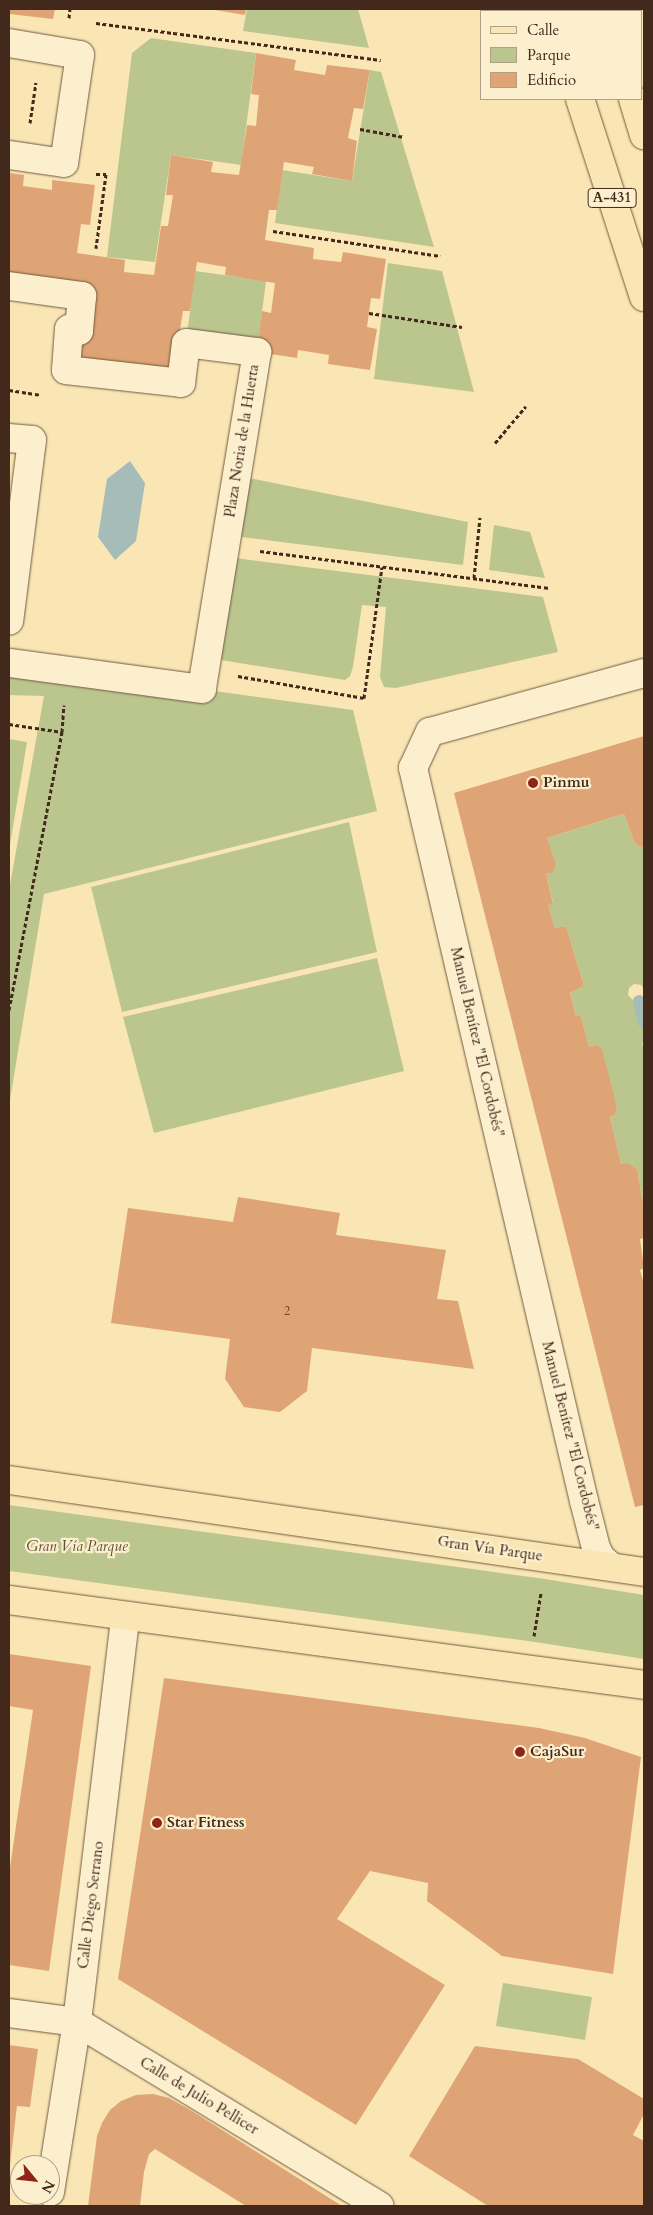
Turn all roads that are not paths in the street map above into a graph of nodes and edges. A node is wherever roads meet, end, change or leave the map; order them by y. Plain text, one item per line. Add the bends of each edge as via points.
1 (9, 43) edge
2 (580, 100) edge
3 (632, 100) edge
4 (644, 135) edge
5 (16, 157) edge
6 (9, 286) edge
7 (644, 297) edge
8 (9, 438) edge
9 (9, 621) edge
10 (9, 663) edge
11 (644, 672) edge
12 (9, 1480) edge
13 (610, 1566) junction
14 (644, 1572) edge
15 (9, 1600) edge
16 (125, 1617) junction
17 (644, 1685) edge
18 (9, 2013) edge
19 (77, 2022) junction
20 (56, 2155) edge
21 (380, 2206) edge

1 - 5 street via 80,55 64,163
2 - 7 main road, A-431
3 - 4 main road
6 - 10 street, Plaza Noria de la Huerta via 82,296 79,331 69,329 66,370 180,383 186,343 257,352 202,689
8 - 9 street via 32,440
11 - 13 street, Manuel Benítez "El Cordobés" via 430,732 413,768 584,1501 596,1548
12 - 13 main road, Gran Vía Parque
13 - 14 main road, Gran Vía Parque
15 - 16 main road
16 - 17 main road
16 - 19 street, Calle Diego Serrano
18 - 19 street, Calle de Julio Pellicer
19 - 20 street, Calle Diego Serrano
19 - 21 street, Calle de Julio Pellicer

